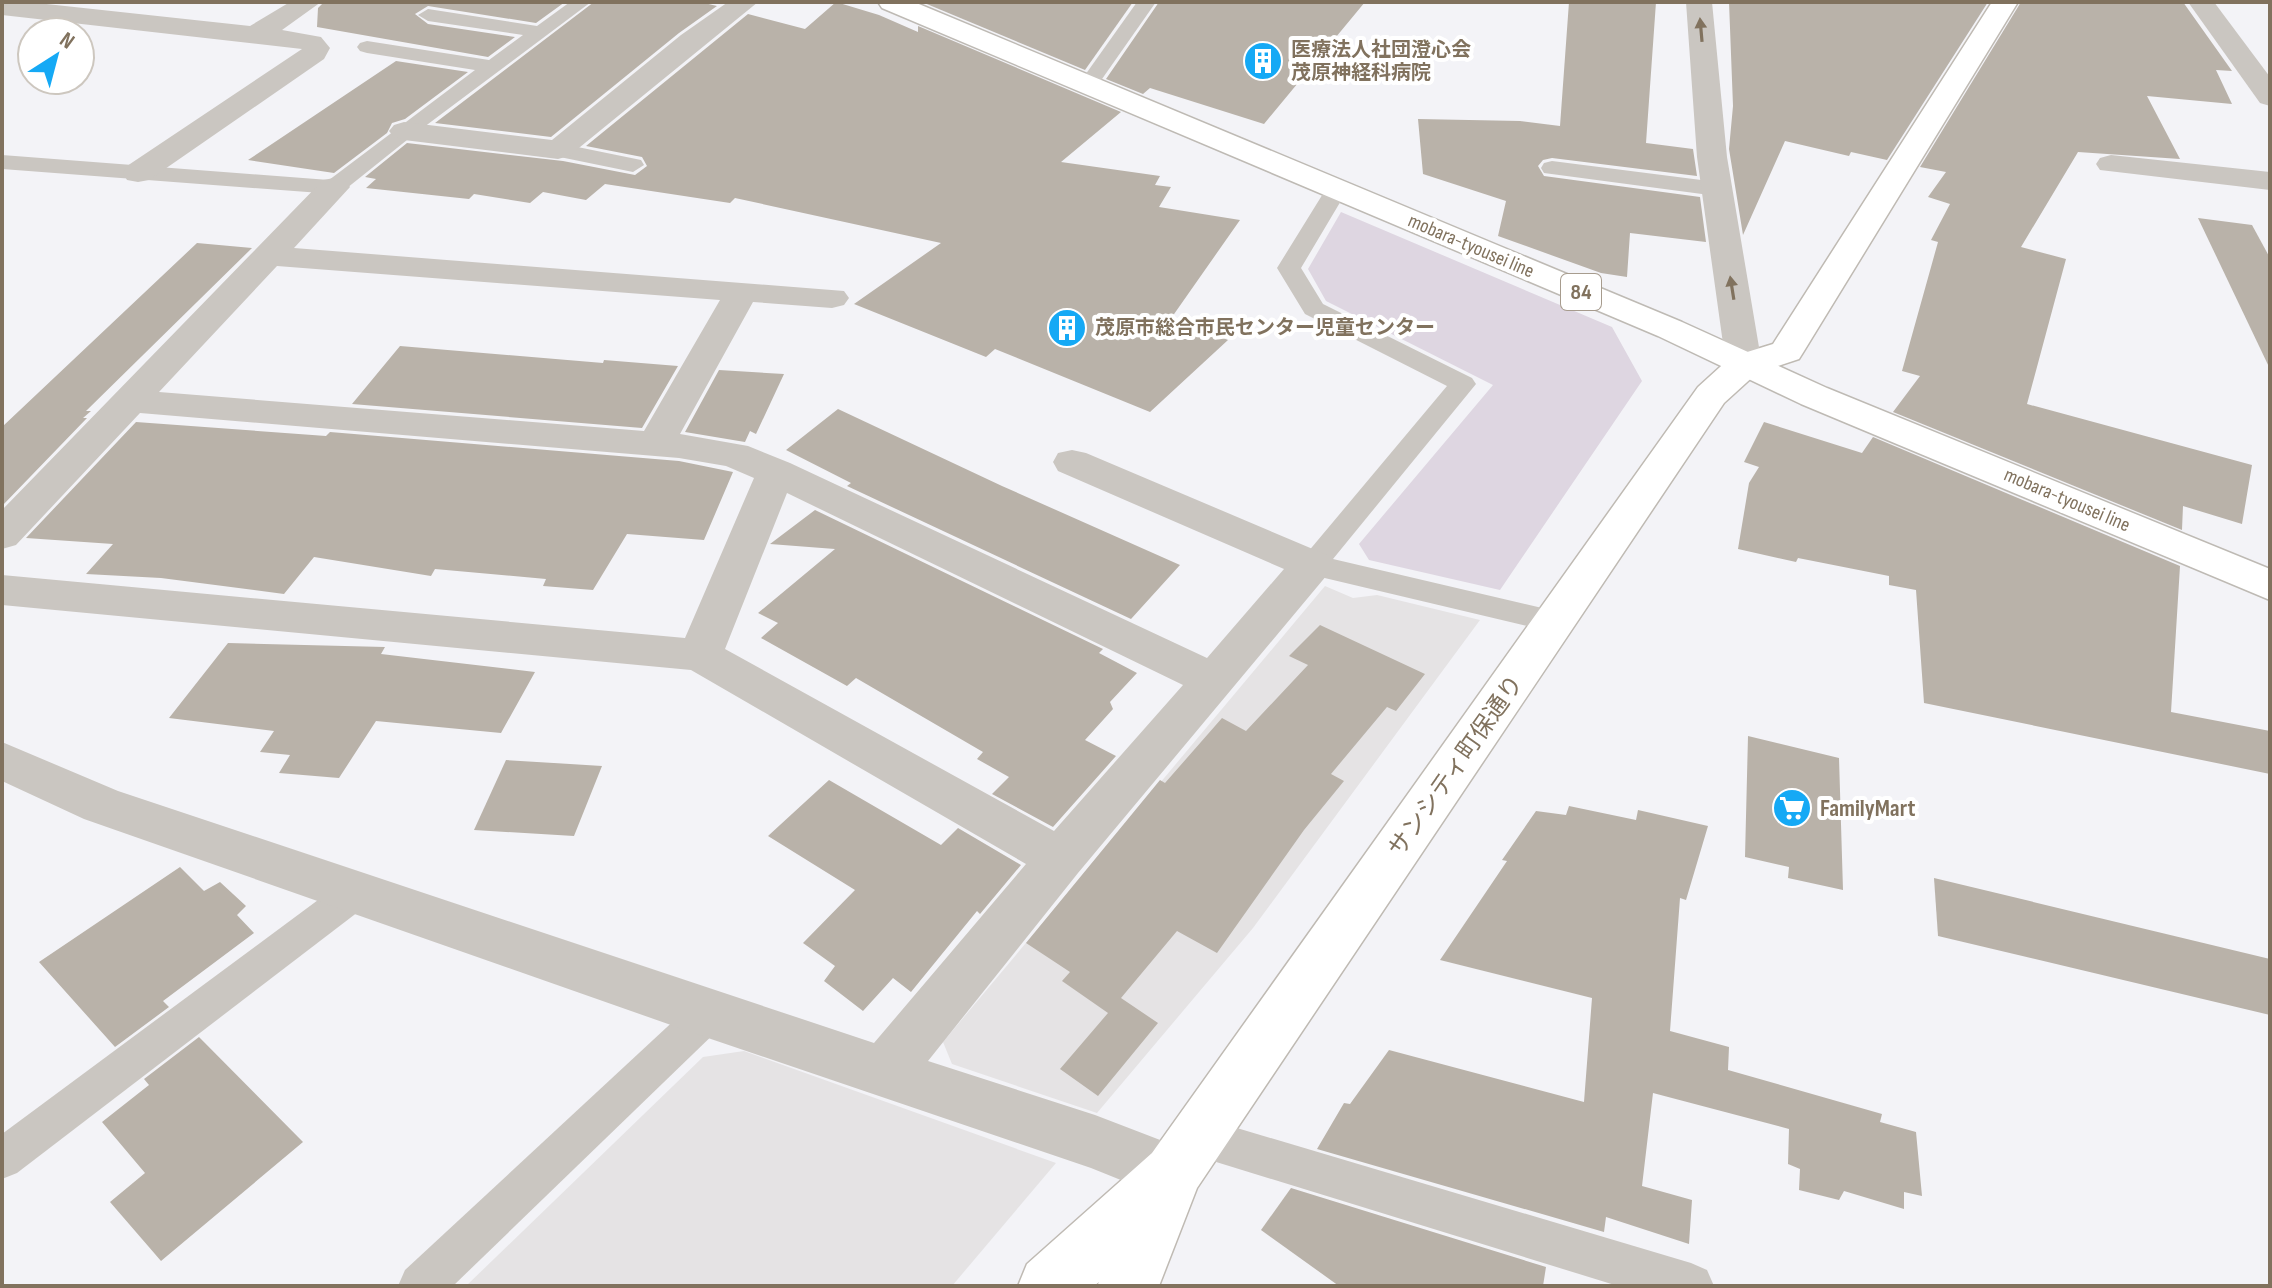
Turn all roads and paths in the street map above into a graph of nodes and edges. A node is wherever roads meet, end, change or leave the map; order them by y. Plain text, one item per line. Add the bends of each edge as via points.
1 (125, 2) edge
2 (308, 2) edge
3 (582, 2) edge
4 (745, 2) edge
5 (891, 2) edge
6 (1147, 2) edge
7 (1699, 2) edge
8 (2005, 2) edge
9 (2201, 2) edge
10 (2, 7) edge
11 (428, 15) dead end
12 (98, 18) junction
13 (541, 32) junction
14 (255, 35) junction
15 (367, 47) dead end
16 (2237, 51) junction
17 (2270, 55) edge
18 (493, 67) junction
19 (1088, 85) junction
20 (2270, 97) edge
21 (404, 131) junction
22 (558, 150) junction
23 (2, 162) edge
24 (2111, 164) dead end
25 (633, 165) dead end
26 (1552, 168) dead end
27 (138, 173) junction
28 (2270, 181) edge
29 (334, 187) junction
30 (1337, 189) junction
31 (1717, 189) junction
32 (270, 256) junction
33 (742, 291) junction
34 (832, 298) dead end
35 (1744, 365) junction
36 (131, 401) junction
37 (655, 445) junction
38 (1072, 462) dead end
39 (776, 472) junction
40 (2, 535) edge
41 (1312, 565) junction
42 (2270, 585) edge
43 (2, 590) edge
44 (1557, 622) junction
45 (700, 655) junction
46 (1213, 680) junction
47 (5, 769) edge
48 (1060, 859) junction
49 (358, 891) junction
50 (708, 1014) junction
51 (885, 1072) junction
52 (1187, 1155) junction
53 (2, 1159) edge
54 (421, 1286) edge
55 (1049, 1286) edge
56 (1128, 1286) edge
57 (1691, 1286) edge

1 - 12 street
2 - 14 street
3 - 13 lane
4 - 22 street
5 - 19 street, mobara-tyousei line / 84
6 - 19 lane
31 -> 7 street
8 - 35 street via 1786,351
9 - 16 street
10 - 12 street
11 - 13 lane
12 - 14 street
13 - 18 lane
14 - 27 street via 299,40 316,48
15 - 18 lane
16 - 17 street
16 - 20 street
18 - 21 lane
19 - 30 street, mobara-tyousei line / 84
21 - 22 street
21 - 29 lane
22 - 25 lane
23 - 27 lane
24 - 28 street
26 - 31 lane
27 - 29 lane
29 - 32 street
30 - 35 street, mobara-tyousei line / 84
30 - 41 lane via 1289,268 1314,309 1463,384
35 -> 31 street
32 - 33 street
32 - 36 street
33 - 34 street
33 - 37 street
35 - 42 street, mobara-tyousei line / 84
35 - 44 street, サンシティ町保通り via 1711,395
36 - 37 street
36 - 40 street
37 - 39 street via 734,455
38 - 41 street
39 - 45 street
39 - 46 street
41 - 44 lane
41 - 46 street
43 - 45 street
44 - 52 street, サンシティ町保通り
45 - 48 street
46 - 48 street
47 - 49 street
48 - 51 street
49 - 50 street
49 - 53 lane
50 - 51 street
50 - 54 lane
51 - 52 street via 1095,1142
52 - 55 street, サンシティ町保通り
52 - 56 street, サンシティ町保通り
52 - 57 lane

